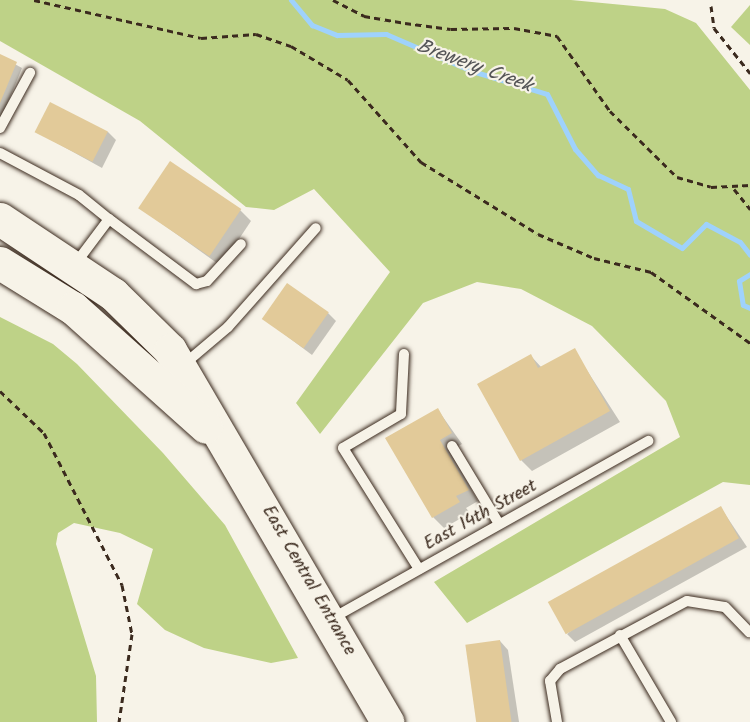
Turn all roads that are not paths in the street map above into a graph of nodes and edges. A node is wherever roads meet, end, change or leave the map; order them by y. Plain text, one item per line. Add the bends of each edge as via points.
1 (30, 74) dead end
2 (0, 128) edge
3 (0, 153) edge
4 (0, 219) edge
5 (109, 219) junction
6 (316, 228) dead end
7 (241, 244) dead end
8 (0, 263) edge
9 (74, 266) junction
10 (54, 296) junction
11 (404, 354) dead end
12 (182, 366) junction
13 (648, 441) dead end
14 (223, 442) junction
15 (452, 446) dead end
16 (500, 524) junction
17 (418, 569) junction
18 (330, 619) junction
19 (748, 631) edge
20 (620, 635) junction
21 (387, 722) edge
22 (557, 722) edge
23 (671, 722) edge

1 - 2 lane
3 - 5 lane via 79,195
4 - 9 highway, East Central Entrance
5 - 7 lane via 196,284 207,281
5 - 9 lane
6 - 12 lane via 228,327
8 - 10 highway, East Central Entrance
9 - 10 lane
9 - 12 highway, East Central Entrance via 147,325
10 - 14 highway, East Central Entrance via 112,340
11 - 17 lane via 401,414 344,448
12 - 14 highway, East Central Entrance
13 - 16 lane, East 14th Street
14 - 18 highway, East Central Entrance
15 - 16 lane
16 - 17 lane, East 14th Street
17 - 18 lane, East 14th Street
18 - 21 highway, East Central Entrance
19 - 20 lane via 725,607 687,601
20 - 22 lane via 560,669 550,681
20 - 23 lane

